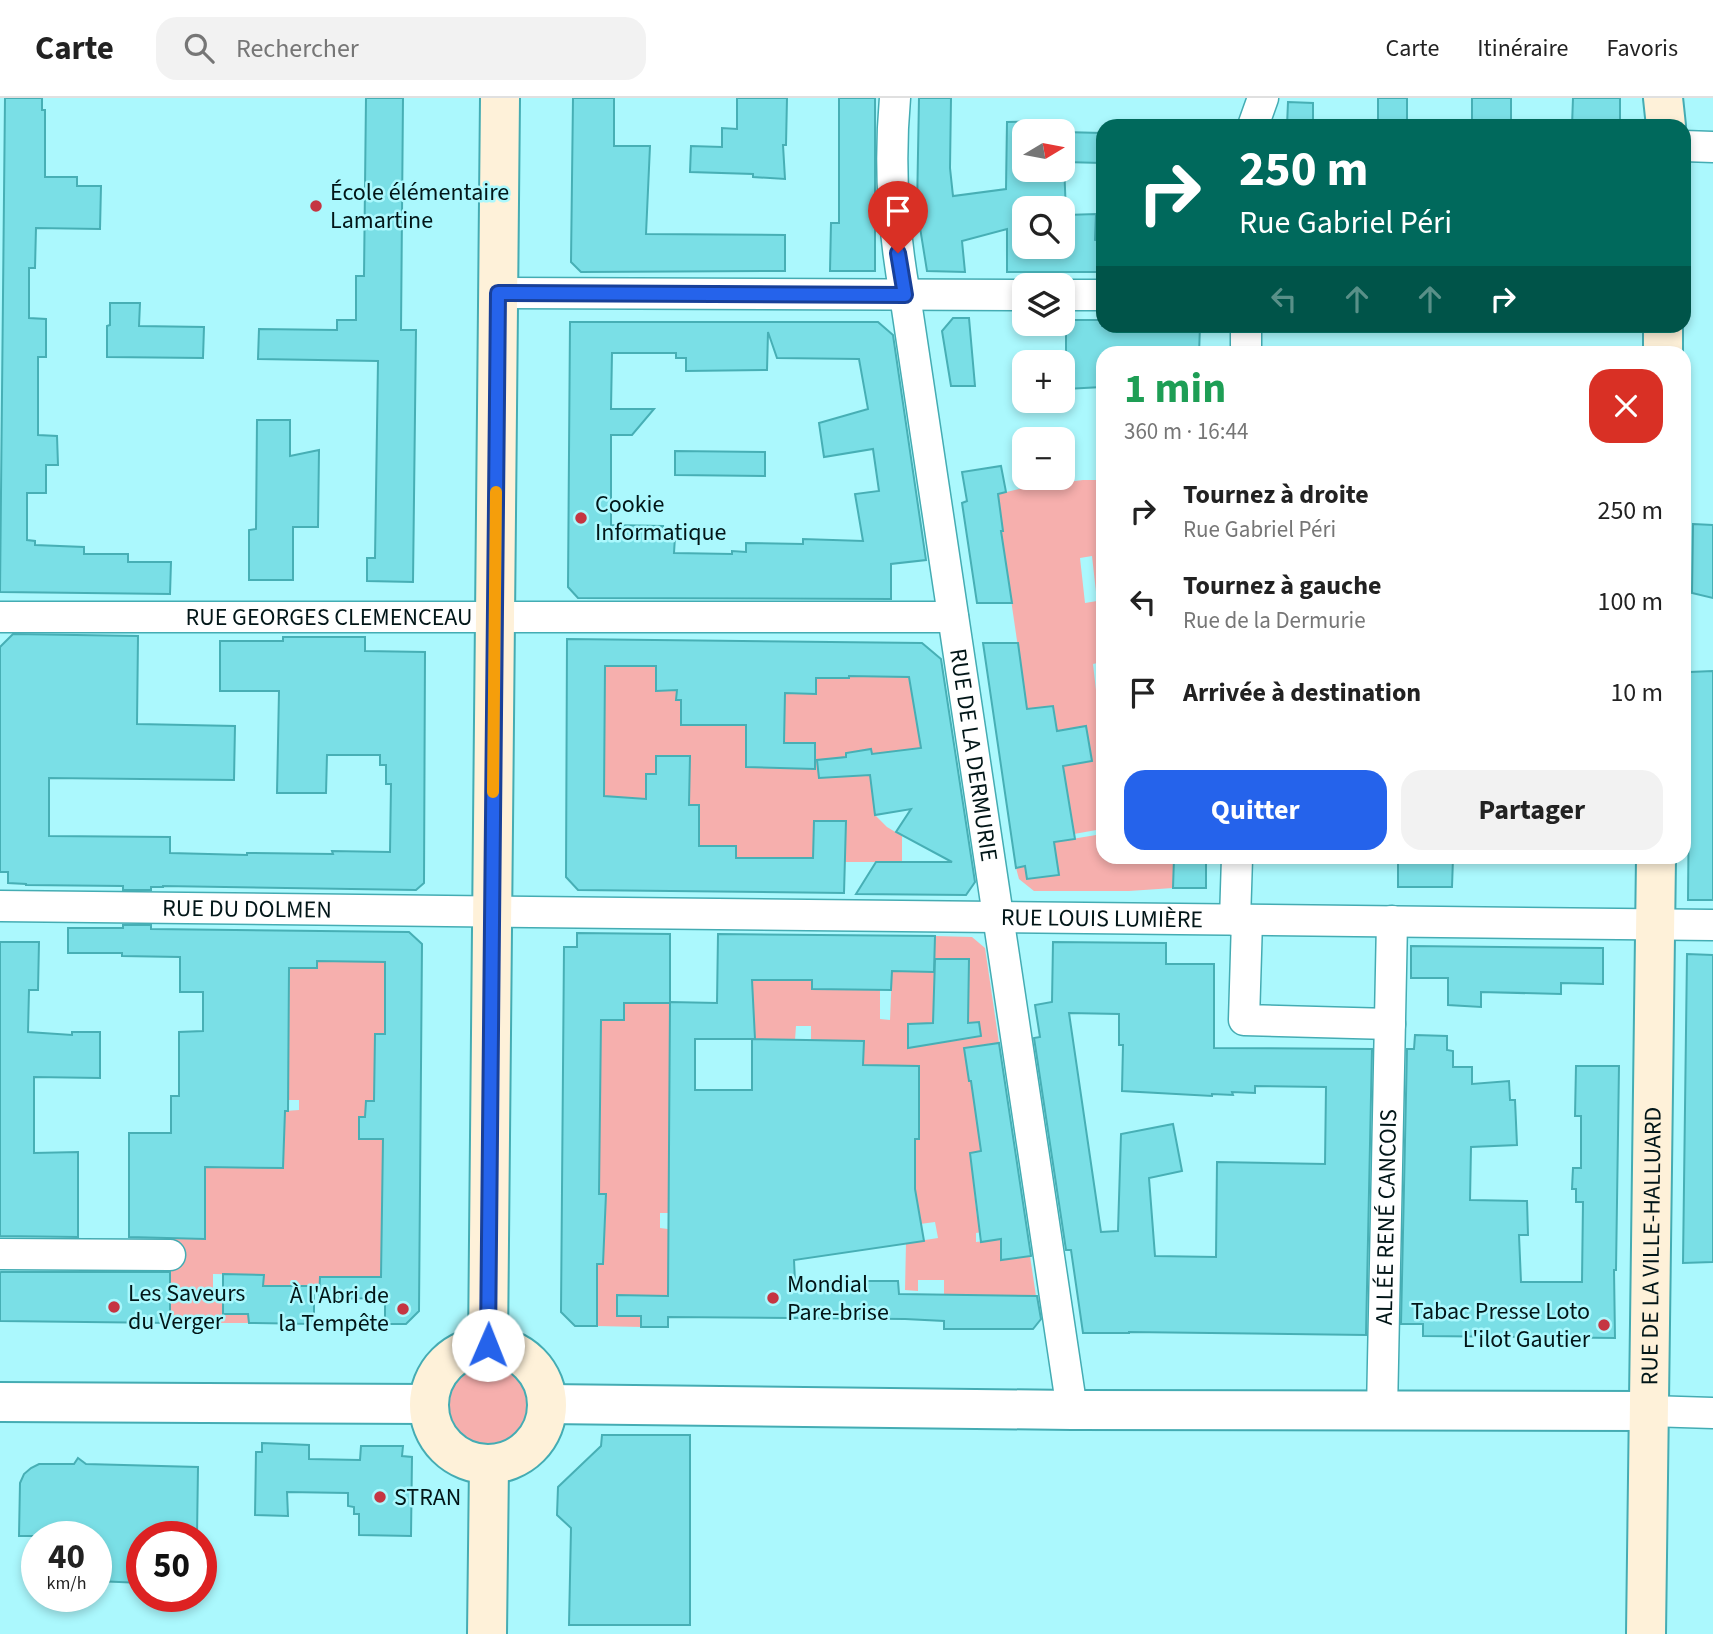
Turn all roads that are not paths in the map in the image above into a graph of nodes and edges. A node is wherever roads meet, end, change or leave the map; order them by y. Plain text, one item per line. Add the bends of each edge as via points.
1 (500, 98) edge
2 (895, 98) edge
3 (1263, 98) edge
4 (1256, 119) edge
5 (1691, 132) edge
6 (1713, 147) edge
7 (498, 293) junction
8 (905, 295) junction
9 (1012, 295) edge
10 (1075, 295) edge
11 (1096, 295) edge
12 (0, 617) edge
13 (495, 617) junction
14 (953, 617) junction
15 (1237, 864) edge
16 (1656, 864) edge
17 (0, 906) edge
18 (492, 911) junction
19 (998, 917) junction
20 (1241, 920) junction
21 (1392, 922) junction
22 (1656, 925) junction
23 (1713, 925) edge
24 (1390, 1024) junction
25 (0, 1254) edge
26 (170, 1255) dead end
27 (488, 1345) junction
28 (0, 1402) edge
29 (428, 1404) junction
30 (547, 1404) junction
31 (1072, 1410) junction
32 (1381, 1411) junction
33 (1649, 1411) junction
34 (1713, 1413) edge
35 (489, 1465) junction
36 (487, 1634) edge
37 (1646, 1634) edge

1 - 7 main road
2 - 8 street, RUE DE LA DERMURIE via 893,204
3 - 4 street
5 - 6 street
7 - 8 street
7 - 13 main road
8 - 9 street
8 - 14 street, RUE DE LA DERMURIE
10 - 11 street
12 - 13 street, RUE GEORGES CLEMENCEAU
13 - 14 street, RUE GEORGES CLEMENCEAU
13 - 18 main road
14 - 19 street, RUE DE LA DERMURIE
15 - 20 street
16 - 22 main road, RUE DE LA VILLE-HALLUARD
17 - 18 street, RUE DU DOLMEN
18 - 19 street, RUE LOUIS LUMIÈRE
18 - 27 main road
19 - 20 street, RUE LOUIS LUMIÈRE
19 - 31 street, RUE DE LA DERMURIE
20 - 21 street, RUE LOUIS LUMIÈRE
20 - 24 street via 1244,1020
21 - 22 street, RUE LOUIS LUMIÈRE
21 - 24 street, ALLÉE RENÉ CANCOIS
22 - 23 street, RUE LOUIS LUMIÈRE
22 - 33 main road, RUE DE LA VILLE-HALLUARD
24 - 32 street, ALLÉE RENÉ CANCOIS
25 - 26 street
27 - 29 main road via 470,1348 440,1369
27 - 30 main road via 522,1357 536,1370
28 - 29 street
29 - 35 main road via 436,1434 446,1447 458,1457
30 - 31 street
30 - 35 main road via 536,1439 507,1461
31 - 32 street
32 - 33 street
33 - 34 street
33 - 37 main road, RUE DE LA VILLE-HALLUARD
35 - 36 main road

